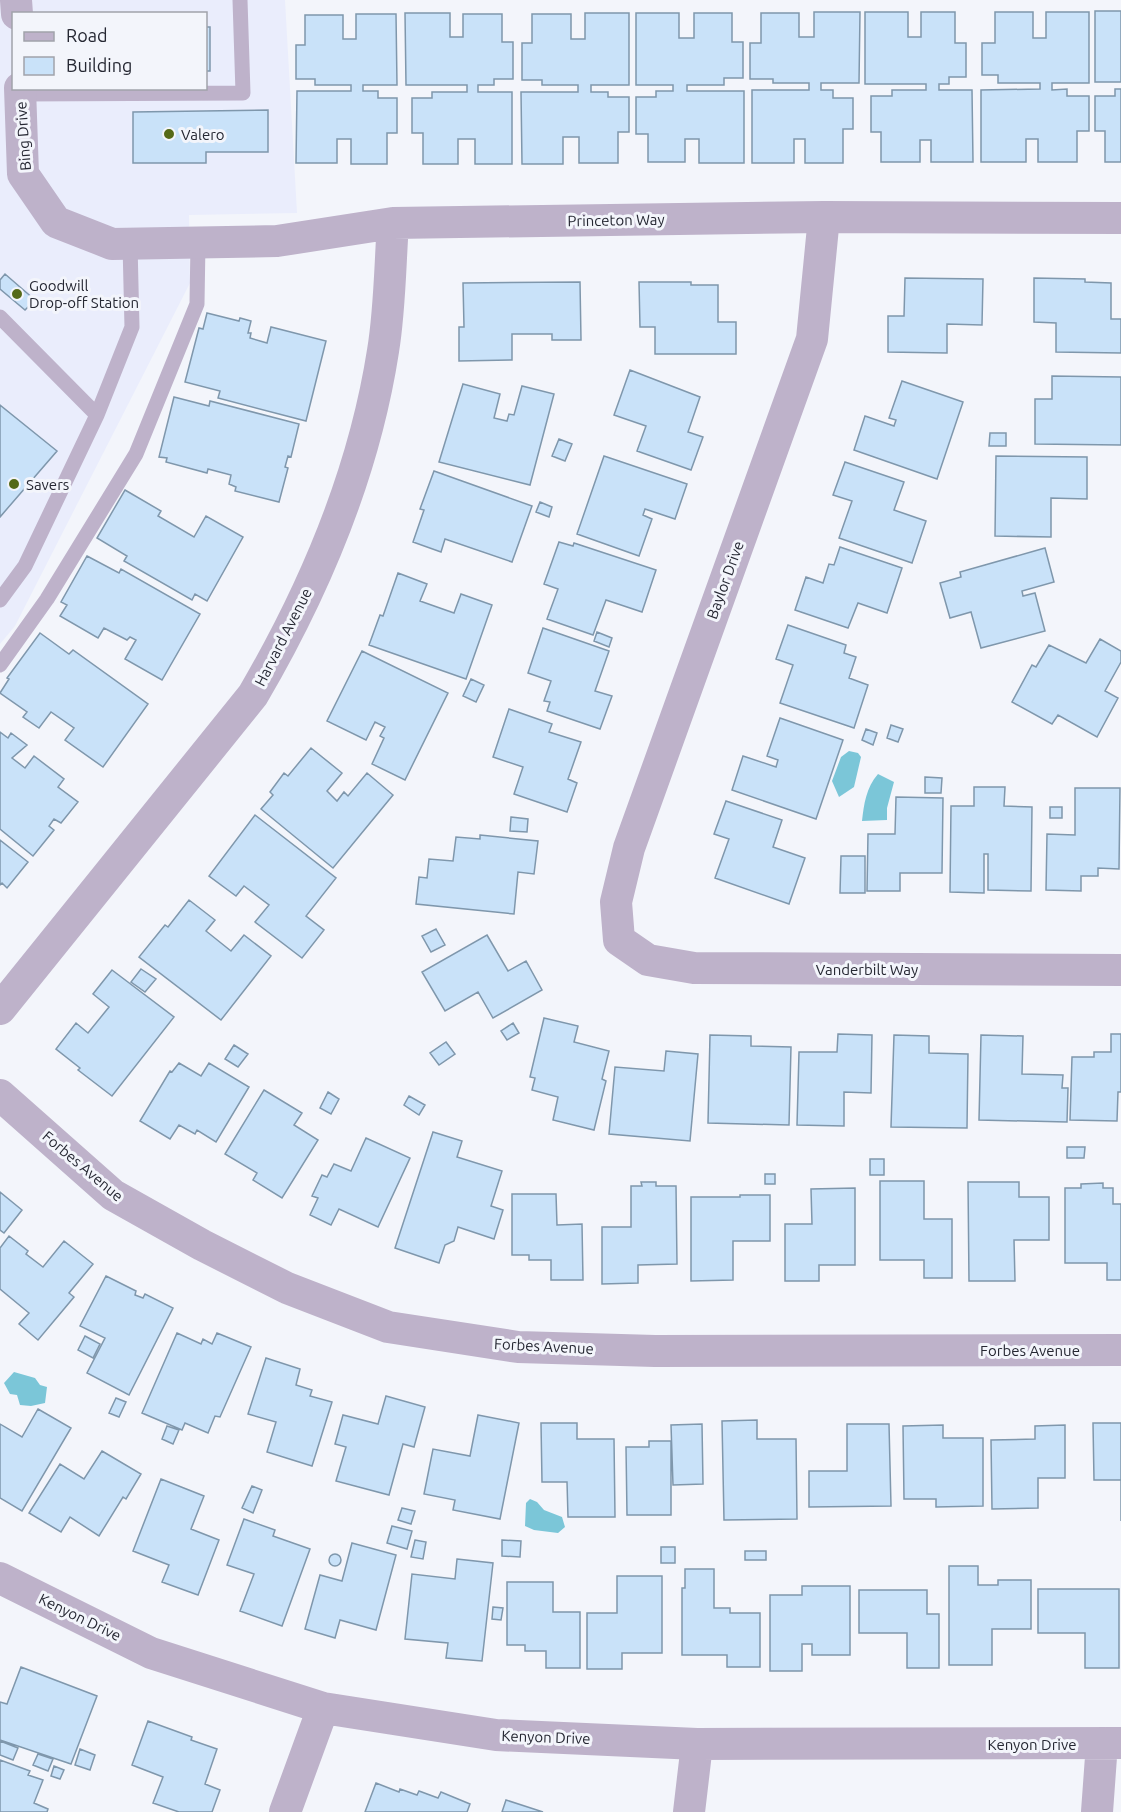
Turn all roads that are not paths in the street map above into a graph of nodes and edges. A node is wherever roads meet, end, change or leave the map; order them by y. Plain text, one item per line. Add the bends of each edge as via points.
1 (240, 0) edge
2 (20, 91) edge
3 (824, 217) junction
4 (1121, 218) edge
5 (393, 223) junction
6 (198, 243) junction
7 (121, 244) junction
8 (0, 317) edge
9 (97, 415) junction
10 (0, 600) edge
11 (0, 665) edge
12 (619, 940) joint
13 (1121, 970) edge
14 (0, 1009) edge
15 (0, 1095) edge
16 (1121, 1350) edge
17 (0, 1578) edge
18 (323, 1708) junction
19 (1112, 1743) edge
20 (697, 1744) junction
21 (285, 1812) edge
22 (689, 1812) edge
23 (1097, 1812) edge

1 - 2 lane via 243,93
2 - 7 street, Bing Drive via 23,174 56,222
3 - 4 street, Princeton Way
3 - 5 street, Princeton Way
3 - 12 street, Baylor Drive via 812,339 629,848 616,902
5 - 6 street, Princeton Way via 277,242
5 - 14 street, Harvard Avenue via 383,349 369,420 333,535 284,641 253,695
6 - 7 street, Princeton Way
6 - 11 lane via 197,304 136,454 47,599
7 - 9 lane via 132,327
8 - 9 lane
9 - 10 lane via 25,566
12 - 13 street, Vanderbilt Way via 648,960 694,968
15 - 16 street, Forbes Avenue via 113,1195 287,1288 388,1327 518,1347 655,1351
17 - 18 street, Kenyon Drive via 151,1653
18 - 20 street, Kenyon Drive via 496,1735
18 - 21 street
19 - 20 street, Kenyon Drive
19 - 23 street
20 - 22 street

